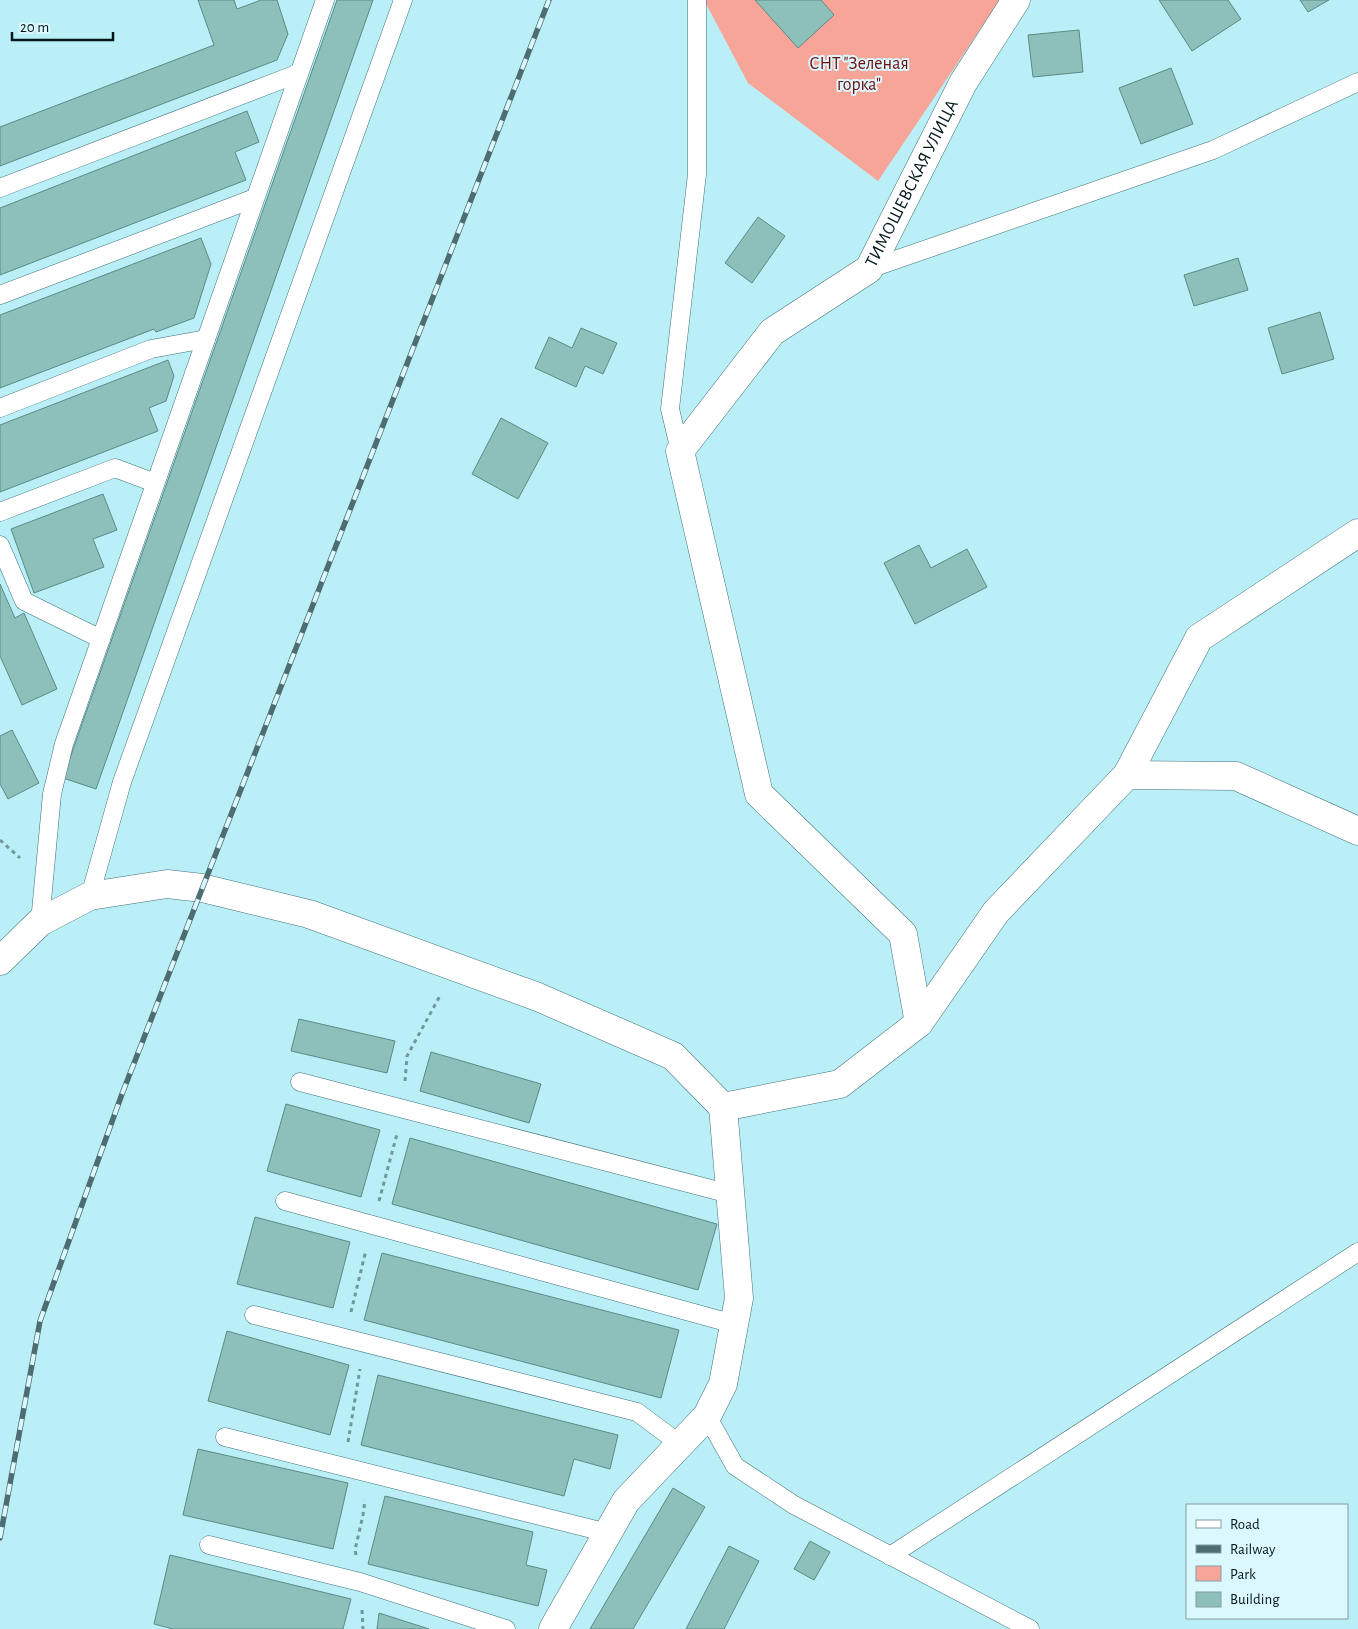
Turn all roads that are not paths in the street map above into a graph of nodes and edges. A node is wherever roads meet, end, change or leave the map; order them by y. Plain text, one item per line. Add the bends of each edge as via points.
1 (324, 0) edge
2 (403, 0) edge
3 (1016, 0) edge
4 (693, 4) edge
5 (299, 73) junction
6 (1358, 82) edge
7 (0, 188) edge
8 (255, 198) junction
9 (869, 269) junction
10 (0, 295) edge
11 (206, 339) junction
12 (0, 408) edge
13 (680, 451) junction
14 (155, 483) junction
15 (0, 512) edge
16 (1358, 533) edge
17 (0, 545) edge
18 (101, 639) junction
19 (1127, 775) junction
20 (1358, 831) edge
21 (90, 896) junction
22 (40, 922) junction
23 (0, 961) edge
24 (919, 1023) junction
25 (300, 1082) dead end
26 (723, 1107) junction
27 (730, 1194) junction
28 (285, 1201) dead end
29 (1358, 1252) edge
30 (254, 1315) dead end
31 (734, 1324) junction
32 (707, 1416) junction
33 (225, 1437) dead end
34 (680, 1444) junction
35 (608, 1534) junction
36 (209, 1545) dead end
37 (890, 1556) junction
38 (506, 1629) edge
39 (553, 1629) edge
40 (1030, 1629) edge

1 - 5 lane
2 - 21 lane via 122,782
3 - 9 street, ТИМОШЕВСКАЯ УЛИЦА via 963,83
4 - 13 lane via 697,174 670,409
5 - 7 lane
5 - 8 lane
6 - 9 lane via 1213,150
8 - 10 lane
8 - 11 lane
9 - 13 street, ТИМОШЕВСКАЯ УЛИЦА via 772,332
11 - 12 lane via 151,349
11 - 14 lane
13 - 24 street via 759,794 903,934
14 - 15 lane via 115,468
14 - 18 lane
16 - 19 street via 1200,638
17 - 18 lane via 24,601
18 - 22 lane via 64,744 52,794
19 - 20 street via 1236,776
19 - 24 street via 996,912
21 - 22 street
21 - 26 street via 168,884 202,888 309,914 538,998 673,1056
22 - 23 street
24 - 26 street via 840,1084
25 - 27 lane
26 - 27 street
27 - 31 street via 738,1298
28 - 31 lane
29 - 37 lane
30 - 34 lane via 637,1412
31 - 32 street via 723,1384
32 - 34 street
32 - 37 lane via 735,1466 794,1505
33 - 35 lane
34 - 35 street via 626,1501
35 - 39 street
36 - 38 lane via 360,1582
37 - 40 lane

